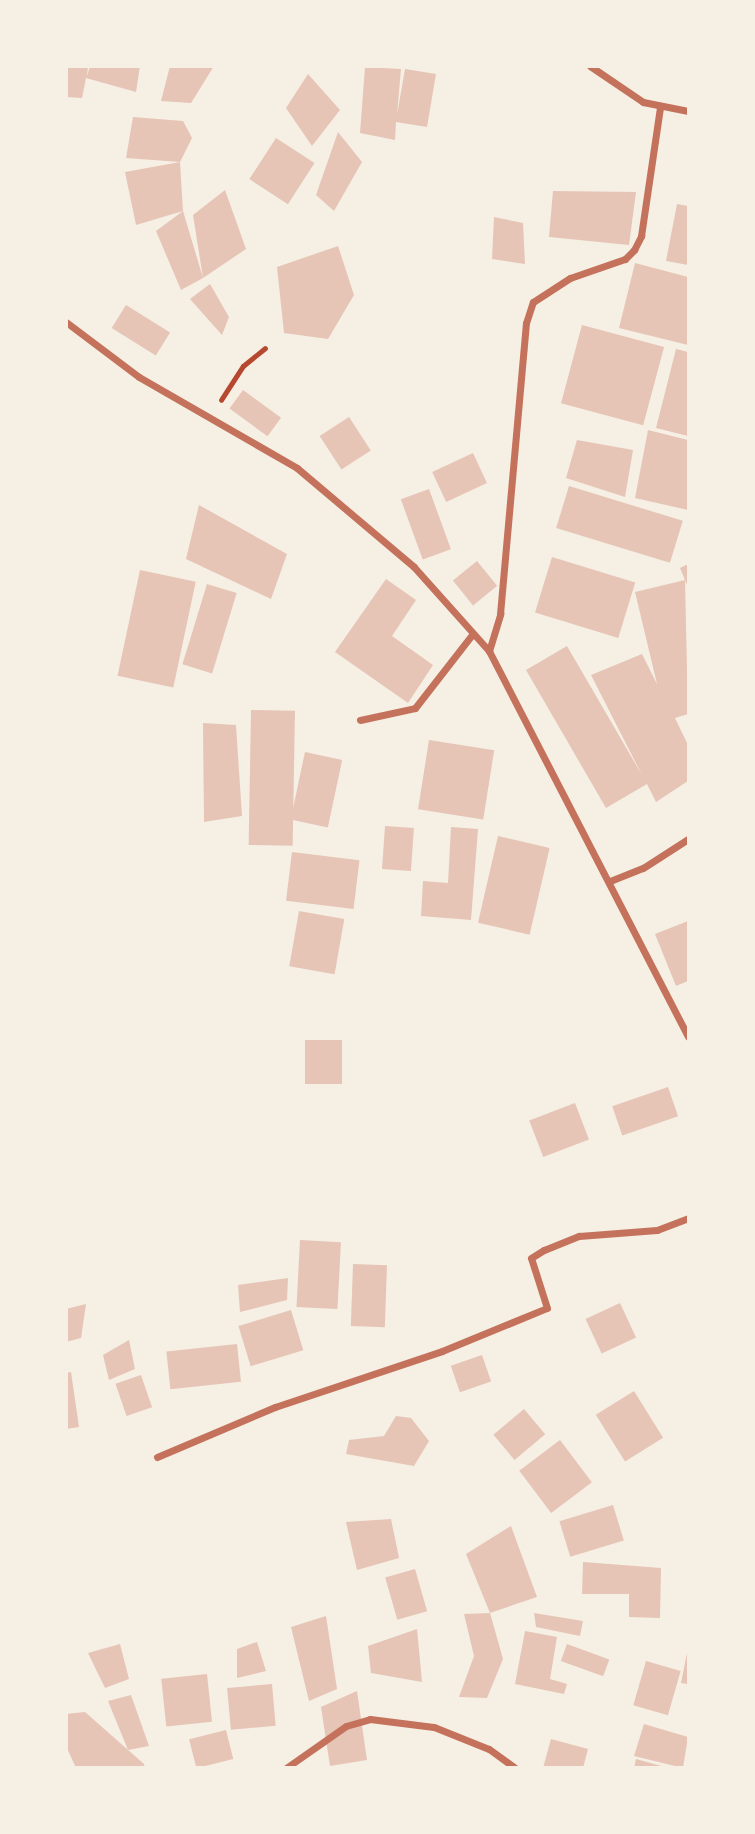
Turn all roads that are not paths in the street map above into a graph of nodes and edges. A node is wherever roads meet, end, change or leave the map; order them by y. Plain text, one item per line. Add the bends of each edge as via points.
1 (590, 66) edge
2 (660, 108) junction
3 (688, 111) edge
4 (66, 322) edge
5 (471, 636) junction
6 (489, 651) junction
7 (360, 720) dead end
8 (688, 839) edge
9 (610, 881) junction
10 (688, 1037) edge
11 (688, 1219) edge
12 (157, 1457) dead end
13 (286, 1768) edge
14 (515, 1768) edge

1 - 2 street
2 - 3 street
2 - 6 street via 641,236 634,250 625,259 570,278 533,302 526,323 500,614
4 - 5 street via 139,377 297,468 414,567
5 - 6 street
5 - 7 street via 415,708
6 - 9 street via 588,849
8 - 9 street via 643,868
9 - 10 street
11 - 12 street via 657,1230 579,1236 544,1250 531,1258 547,1308 442,1352 275,1407
13 - 14 street via 346,1726 370,1719 434,1727 489,1749

